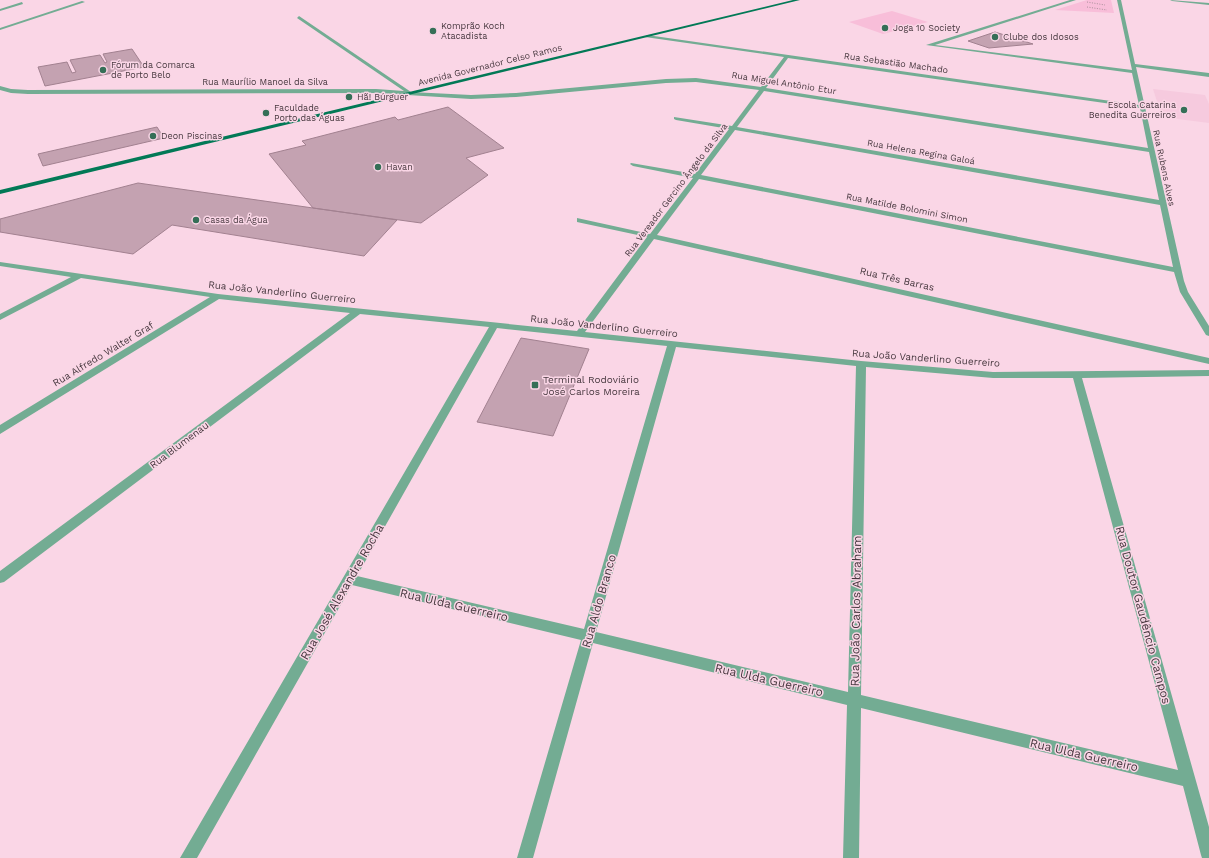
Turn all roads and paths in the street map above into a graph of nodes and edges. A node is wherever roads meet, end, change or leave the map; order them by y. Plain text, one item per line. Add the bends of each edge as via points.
1 (798, 0) edge
2 (1074, 0) edge
3 (1104, 0) edge
4 (1172, 0) edge
5 (1082, 1) dead end
6 (82, 2) dead end
7 (1119, 2) edge
8 (22, 3) dead end
9 (1209, 4) edge
10 (1057, 5) junction
11 (1100, 5) junction
12 (1097, 8) junction
13 (0, 10) edge
14 (1122, 12) junction
15 (299, 17) dead end
16 (0, 29) edge
17 (647, 36) junction
18 (787, 56) junction
19 (1134, 68) junction
20 (1209, 75) edge
21 (0, 88) edge
22 (763, 89) junction
23 (411, 93) junction
24 (1142, 107) junction
25 (676, 118) dead end
26 (733, 128) junction
27 (1151, 150) junction
28 (632, 164) dead end
29 (697, 176) junction
30 (0, 192) edge
31 (1163, 203) junction
32 (580, 220) dead end
33 (653, 236) junction
34 (0, 264) edge
35 (1177, 270) junction
36 (79, 276) junction
37 (218, 296) junction
38 (358, 311) junction
39 (0, 317) edge
40 (495, 325) junction
41 (1209, 333) edge
42 (579, 334) junction
43 (672, 344) junction
44 (1209, 361) edge
45 (861, 364) junction
46 (1209, 373) edge
47 (1077, 375) junction
48 (0, 430) edge
49 (0, 578) edge
50 (349, 580) junction
51 (588, 637) junction
52 (854, 700) junction
53 (1188, 780) junction
54 (1209, 855) edge
55 (188, 858) edge
56 (525, 858) edge
57 (851, 858) edge

1 - 17 main road, Avenida Governador Celso Ramos
2 - 10 street
3 - 11 path
4 - 9 street
5 - 11 path
6 - 16 street
7 - 11 path
7 - 14 street, Rua Rubens Alves
8 - 13 street
10 - 12 path
10 - 19 street via 928,45
11 - 12 path
12 - 14 path
14 - 19 street, Rua Rubens Alves
15 - 23 street
17 - 18 street, Rua Sebastião Machado
17 - 23 main road, Avenida Governador Celso Ramos
18 - 22 street, Rua Vereador Gercino Ângelo da Silva
18 - 24 street, Rua Sebastião Machado
19 - 20 street
19 - 24 street, Rua Rubens Alves
21 - 23 street, Rua Maurílio Manoel da Silva via 28,92
22 - 23 street, Rua Miguel Antônio Etur via 696,80 493,96
22 - 26 street, Rua Vereador Gercino Ângelo da Silva
22 - 27 street, Rua Miguel Antônio Etur
23 - 30 main road, Avenida Governador Celso Ramos
24 - 27 street, Rua Rubens Alves
25 - 26 street, Rua Helena Regina Galoá
26 - 29 street, Rua Vereador Gercino Ângelo da Silva
26 - 31 street, Rua Helena Regina Galoá
27 - 31 street, Rua Rubens Alves
28 - 29 street, Rua Matilde Bolomini Simon
29 - 33 street, Rua Vereador Gercino Ângelo da Silva
29 - 35 street, Rua Matilde Bolomini Simon
31 - 35 street, Rua Rubens Alves
32 - 33 street, Rua Três Barras
33 - 42 street, Rua Vereador Gercino Ângelo da Silva
33 - 44 street, Rua Três Barras
34 - 36 street, Rua João Vanderlino Guerreiro
35 - 41 street, Rua Rubens Alves via 1184,292
36 - 37 street, Rua João Vanderlino Guerreiro
36 - 39 street
37 - 38 street, Rua João Vanderlino Guerreiro
37 - 48 street, Rua Alfredo Walter Graf
38 - 40 street, Rua João Vanderlino Guerreiro
38 - 49 street, Rua Blumenau
40 - 42 street, Rua João Vanderlino Guerreiro
40 - 50 street, Rua José Alexandre Rocha
42 - 43 street, Rua João Vanderlino Guerreiro
43 - 45 street, Rua João Vanderlino Guerreiro
43 - 51 street, Rua Aldo Branco
45 - 47 street, Rua João Vanderlino Guerreiro via 993,375
45 - 52 street, Rua João Carlos Abraham
46 - 47 street, Rua João Vanderlino Guerreiro
47 - 53 street, Rua Doutor Gaudêncio Campos
50 - 51 street, Rua Ulda Guerreiro
50 - 55 street, Rua José Alexandre Rocha
51 - 52 street, Rua Ulda Guerreiro
51 - 56 street, Rua Aldo Branco
52 - 53 street, Rua Ulda Guerreiro
52 - 57 street, Rua João Carlos Abraham
53 - 54 street, Rua Doutor Gaudêncio Campos

